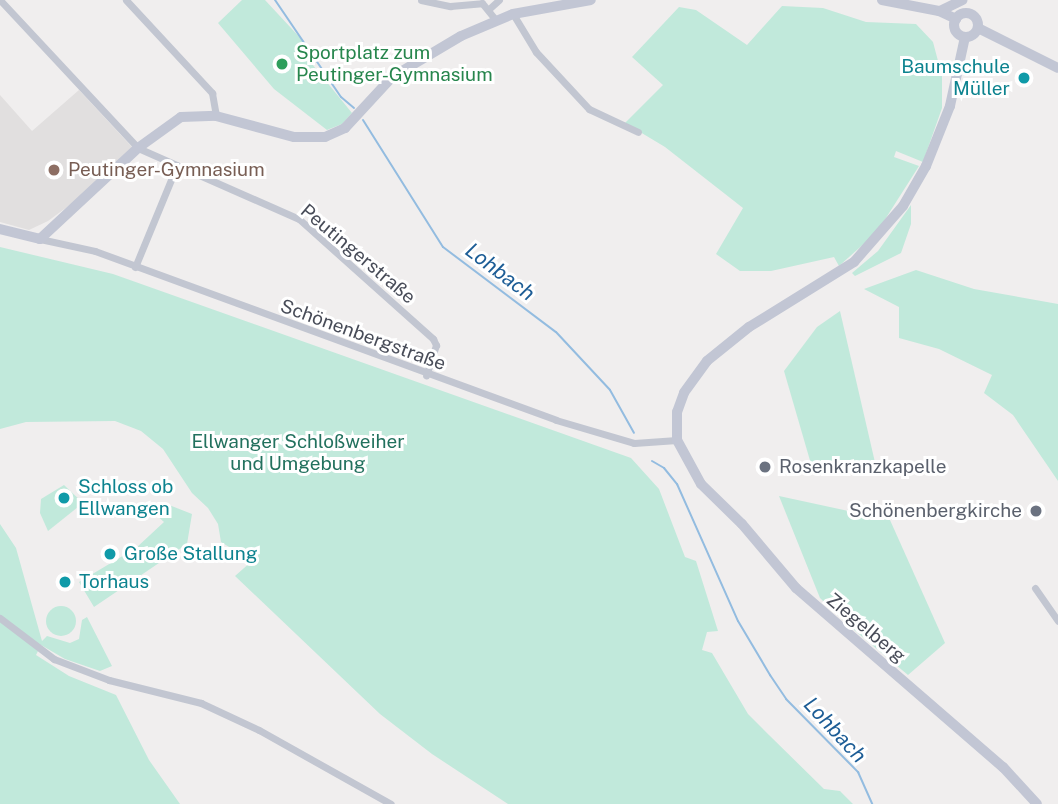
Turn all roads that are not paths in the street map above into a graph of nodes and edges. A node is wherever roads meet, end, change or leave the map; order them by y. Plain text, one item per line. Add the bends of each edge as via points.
1 (0, 0) edge
2 (125, 0) edge
3 (421, 0) edge
4 (499, 0) edge
5 (591, 0) edge
6 (882, 0) edge
7 (962, 0) edge
8 (968, 0) edge
9 (554, 3) edge
10 (490, 8) junction
11 (939, 11) junction
12 (967, 13) junction
13 (513, 14) junction
14 (956, 19) junction
15 (496, 20) junction
16 (978, 28) junction
17 (965, 37) junction
18 (1058, 68) edge
19 (216, 116) junction
20 (638, 132) dead end
21 (138, 148) junction
22 (177, 165) junction
23 (0, 229) edge
24 (15, 234) junction
25 (0, 235) edge
26 (40, 239) junction
27 (135, 267) junction
28 (426, 375) junction
29 (677, 440) junction
30 (1035, 588) dead end
31 (0, 618) edge
32 (1058, 621) edge
33 (391, 804) edge
34 (1037, 804) edge

1 - 21 street, Peutingerstraße
2 - 19 street via 212,93
3 - 10 street via 450,6 482,3
4 - 10 street
5 - 9 main road
6 - 11 main road
7 - 11 main road
8 - 12 main road
9 - 13 main road
10 - 15 street
11 - 14 main road
12 - 14 main road
12 - 16 main road via 976,19
13 - 15 main road
13 - 20 street via 536,52 589,110
14 - 17 main road via 956,30
15 - 19 main road via 392,78 337,133 293,137
16 - 17 main road
16 - 18 main road
17 - 29 main road via 950,106 926,166 903,206 854,262 749,327 707,361 684,393 677,412
19 - 21 main road via 181,117
21 - 22 street, Peutingerstraße
21 - 26 main road
22 - 27 street
22 - 28 street, Peutingerstraße via 299,219 433,339 436,345
23 - 24 main road
24 - 25 main road
24 - 26 main road
26 - 27 street, Schönenbergstraße via 95,251
27 - 28 street, Schönenbergstraße
28 - 29 street, Schönenbergstraße via 634,443
29 - 34 main road, Ziegelberg via 701,484 824,616 1022,784
30 - 32 street
31 - 33 street via 54,659 232,717

